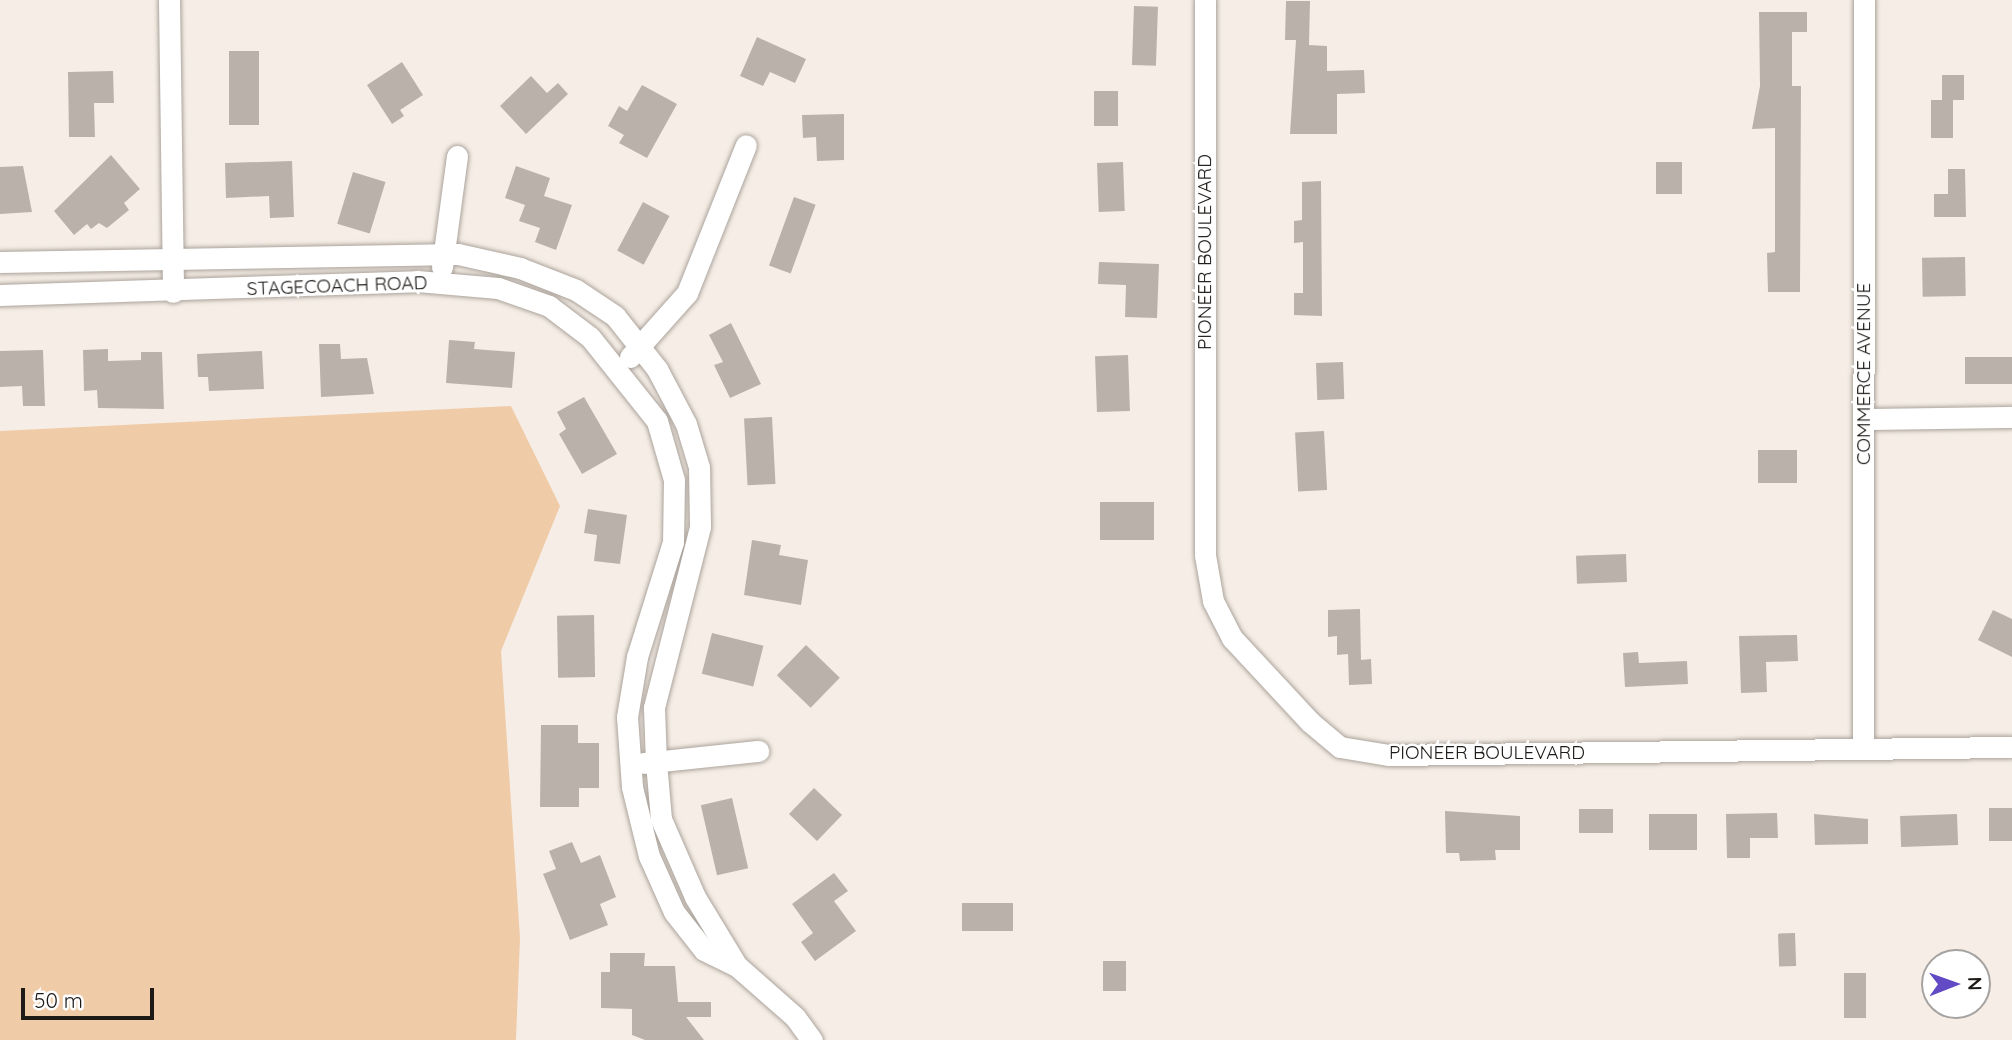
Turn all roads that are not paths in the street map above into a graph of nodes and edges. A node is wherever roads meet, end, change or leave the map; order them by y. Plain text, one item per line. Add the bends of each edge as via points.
1 (169, 0) edge
2 (1205, 0) edge
3 (1864, 0) edge
4 (746, 145) dead end
5 (457, 156) dead end
6 (443, 254) junction
7 (173, 259) junction
8 (0, 262) edge
9 (440, 283) junction
10 (173, 292) junction
11 (0, 295) edge
12 (639, 347) junction
13 (619, 368) junction
14 (2012, 417) edge
15 (1864, 419) junction
16 (2012, 747) edge
17 (1863, 748) junction
18 (758, 751) dead end
19 (656, 762) junction
20 (631, 764) junction
21 (737, 966) junction
22 (812, 1040) edge

1 - 7 street
2 - 17 street, PIONEER BOULEVARD via 1205,555 1213,601 1232,638 1340,747 1377,753
3 - 15 street, COMMERCE AVENUE
4 - 12 street via 687,293
5 - 6 street
6 - 7 street, STAGECOACH ROAD
6 - 9 street
6 - 12 street, STAGECOACH ROAD via 520,268 576,290 615,316
7 - 8 street, STAGECOACH ROAD
7 - 10 street
9 - 10 street, STAGECOACH ROAD
9 - 13 street, STAGECOACH ROAD via 498,288 549,306 590,337
10 - 11 street, STAGECOACH ROAD
12 - 13 street
12 - 19 street, STAGECOACH ROAD via 686,424 699,467 699,527 686,599 654,708
13 - 20 street, STAGECOACH ROAD via 657,421 674,480 673,542 637,657 627,717
14 - 15 street
15 - 17 street, COMMERCE AVENUE
16 - 17 street, PIONEER BOULEVARD
18 - 19 street
19 - 20 street
19 - 21 street, STAGECOACH ROAD via 661,819 695,897
20 - 21 street, STAGECOACH ROAD via 649,856 674,912 704,950
21 - 22 street, STAGECOACH ROAD via 795,1017

